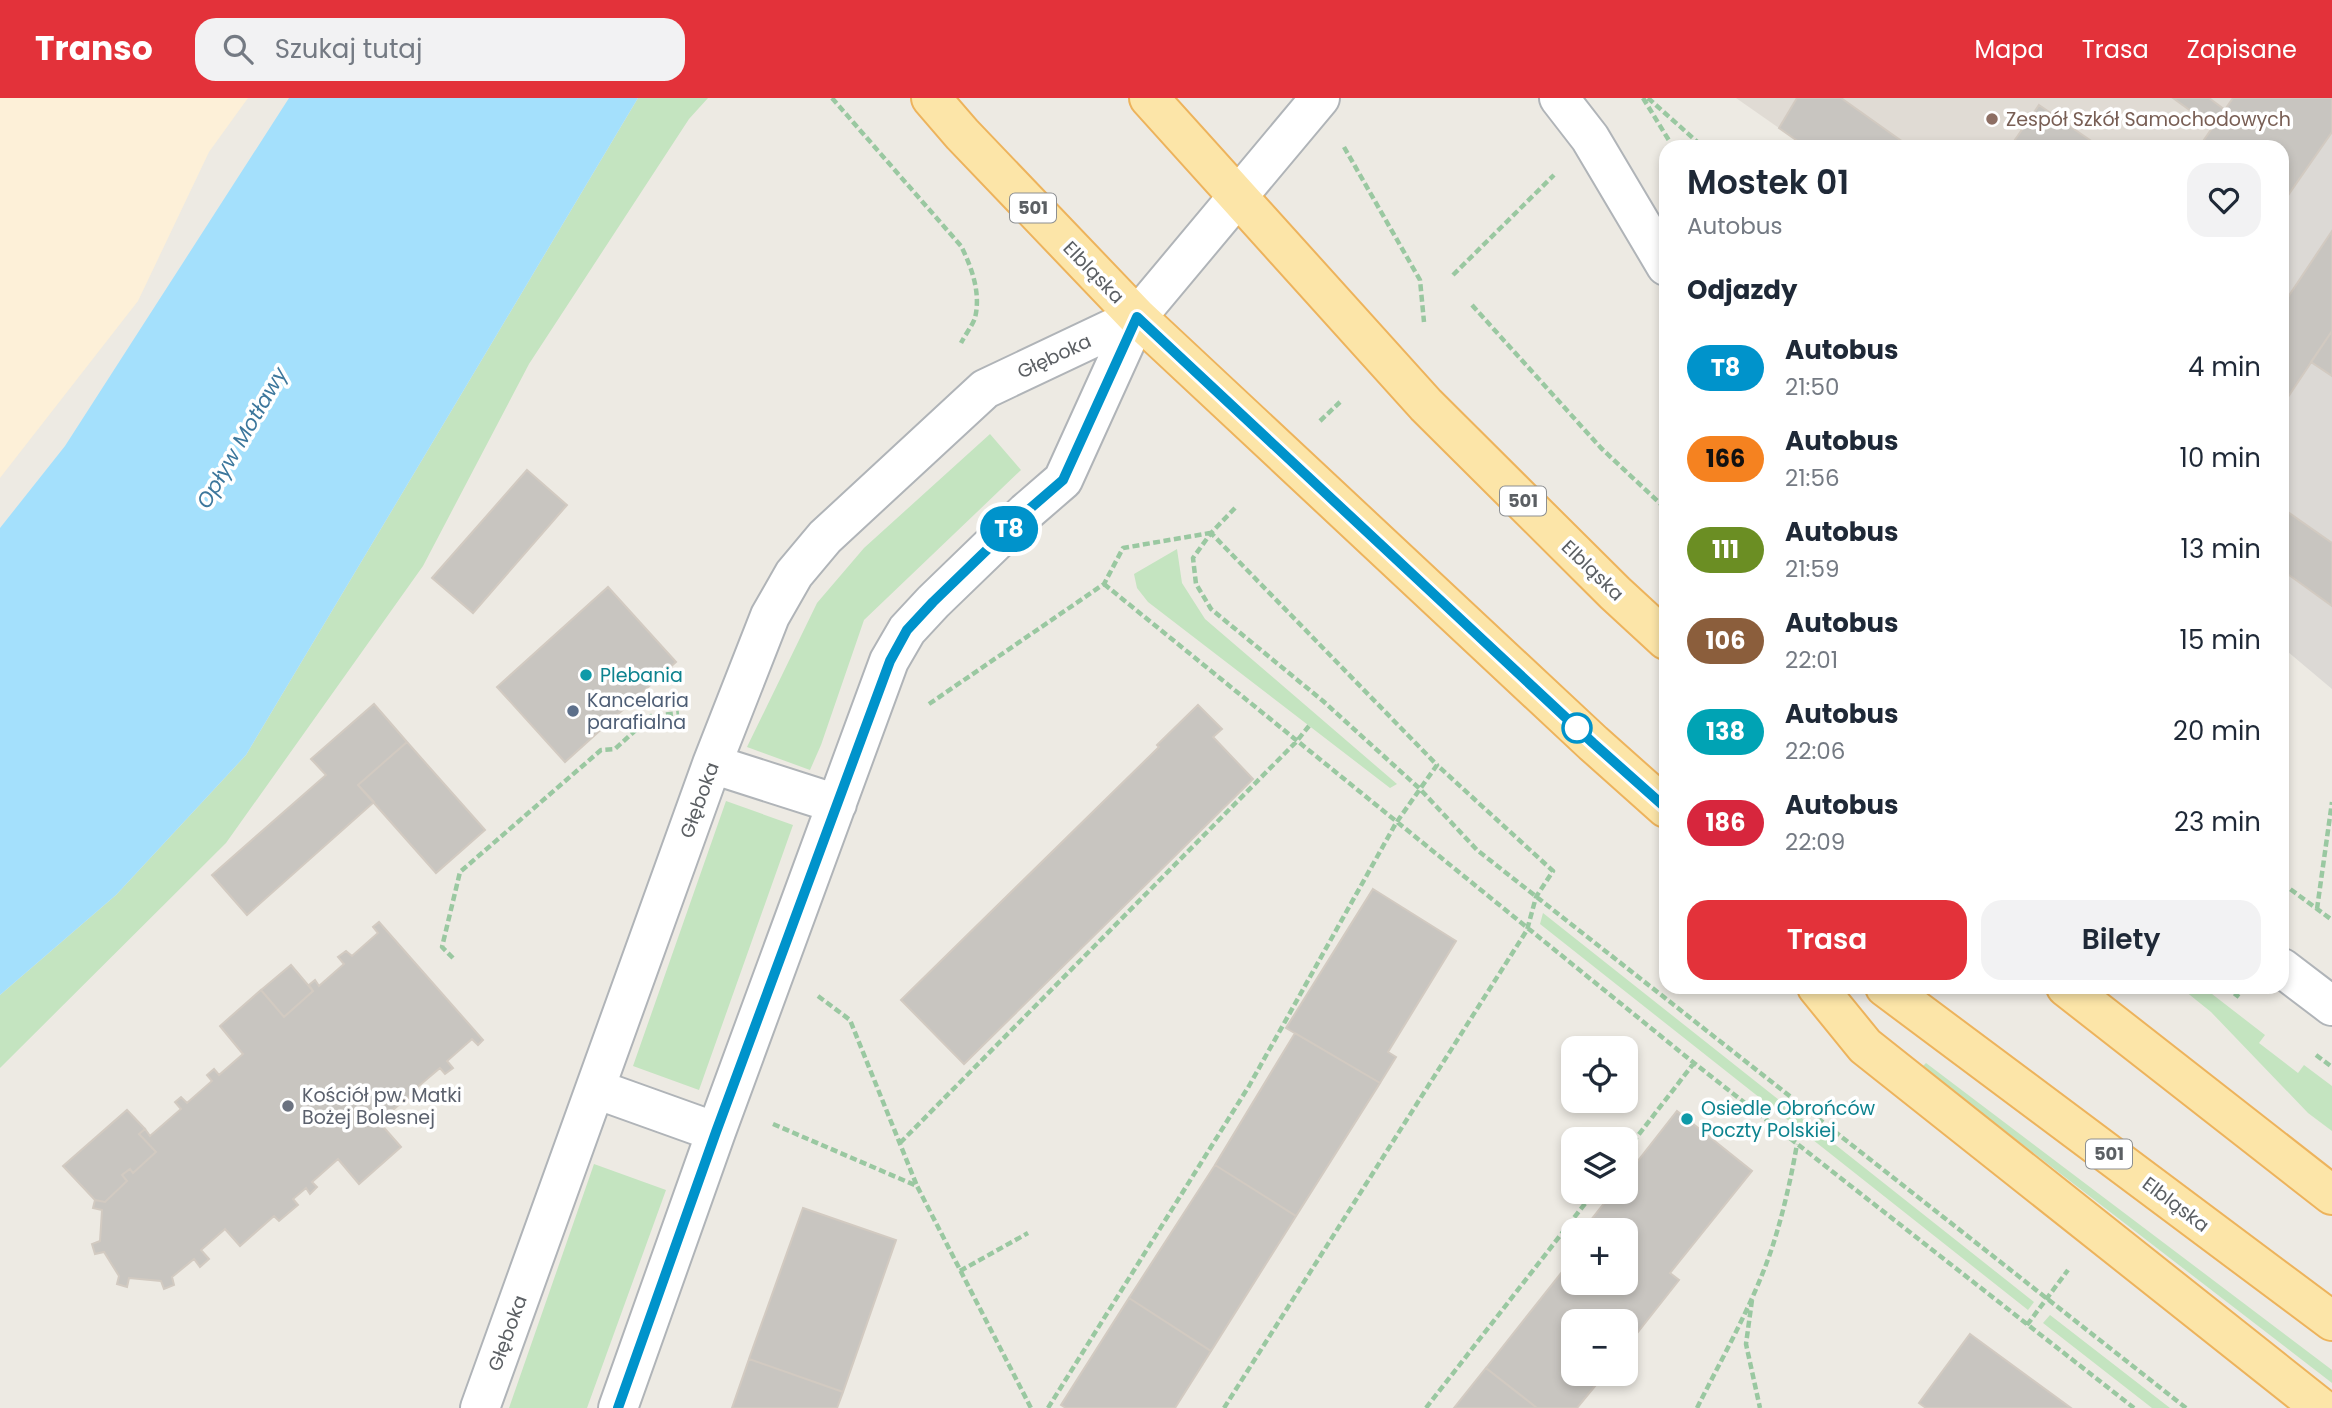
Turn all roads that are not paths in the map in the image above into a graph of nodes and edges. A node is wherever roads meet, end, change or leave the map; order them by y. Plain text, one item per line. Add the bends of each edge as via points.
1 (931, 98) edge
2 (1149, 98) edge
3 (1559, 98) edge
4 (1319, 99) edge
5 (1238, 194) junction
6 (1659, 254) edge
7 (1137, 317) junction
8 (1659, 634) edge
9 (712, 764) junction
10 (1659, 802) edge
11 (837, 804) junction
12 (2289, 973) edge
13 (1823, 994) edge
14 (1894, 994) edge
15 (2075, 994) edge
16 (2332, 1006) edge
17 (596, 1089) junction
18 (716, 1132) junction
19 (2332, 1195) edge
20 (2332, 1321) edge
21 (480, 1408) edge
22 (618, 1408) edge
23 (2321, 1408) edge

1 - 7 main road, Elbląska / 501
2 - 5 main road, Elbląska / 501
3 - 6 street via 1590,138
4 - 5 street
5 - 7 street
5 - 8 main road, Elbląska / 501 via 1426,405
7 - 9 street, Głęboka via 985,389 825,537 794,574 770,616
7 - 10 main road, Elbląska / 501
7 - 11 street, Głęboka via 1063,480 907,630 890,661
9 - 11 street
9 - 17 street, Głęboka
11 - 18 street, Głęboka
12 - 16 street
13 - 23 main road via 1865,1046
14 - 20 main road, Elbląska / 501
15 - 19 main road
17 - 18 street
17 - 21 street, Głęboka
18 - 22 street, Głęboka

